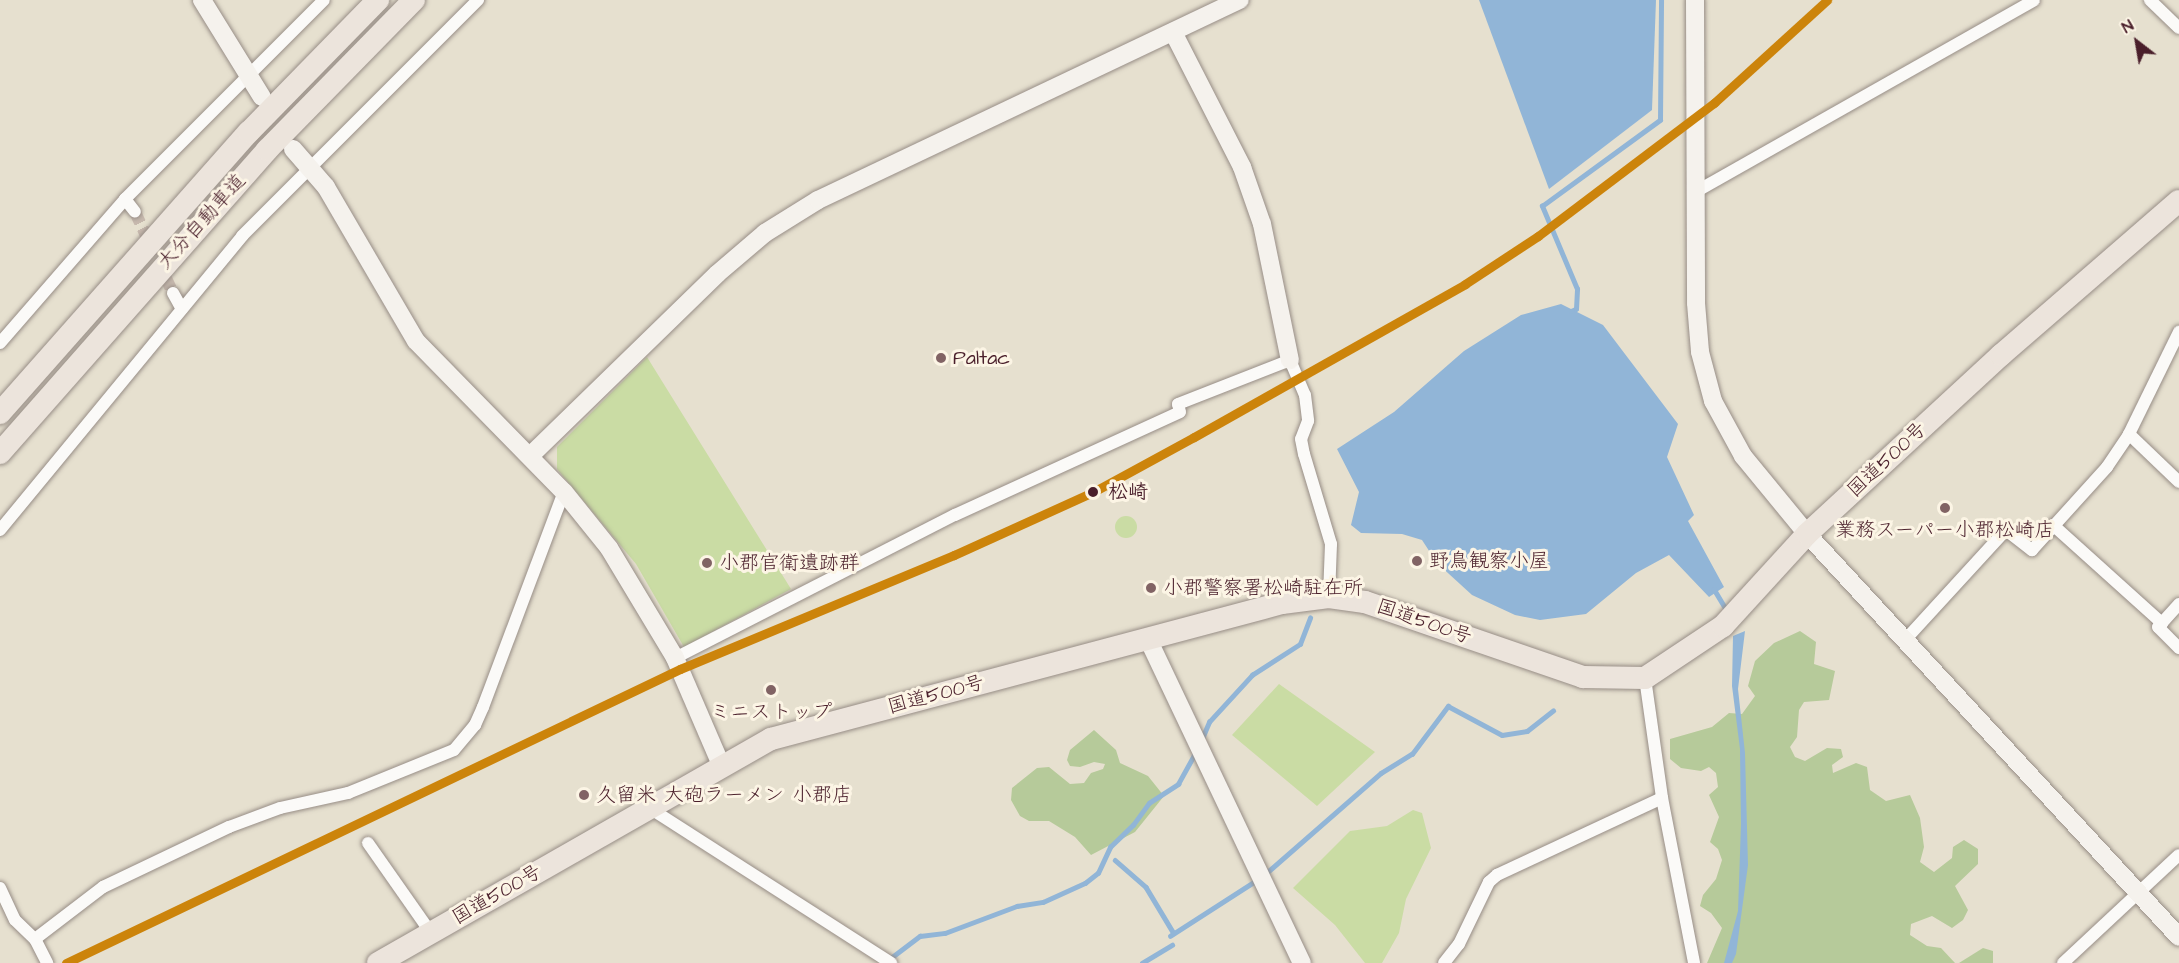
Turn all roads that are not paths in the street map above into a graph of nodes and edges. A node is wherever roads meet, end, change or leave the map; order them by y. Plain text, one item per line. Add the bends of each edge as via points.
1 (202, 0) edge
2 (324, 0) edge
3 (378, 0) edge
4 (414, 0) edge
5 (478, 0) edge
6 (1240, 0) edge
7 (1695, 0) edge
8 (2034, 0) edge
9 (2150, 0) edge
10 (2179, 28) edge
11 (1173, 33) junction
12 (248, 76) junction
13 (262, 97) dead end
14 (292, 149) dead end
15 (310, 165) junction
16 (1697, 191) junction
17 (125, 199) junction
18 (2179, 201) edge
19 (135, 212) tunnel mouth
20 (173, 292) tunnel mouth
21 (182, 309) junction
22 (2179, 332) edge
23 (0, 343) edge
24 (1290, 360) junction
25 (0, 413) edge
26 (2129, 434) junction
27 (0, 453) edge
28 (530, 456) junction
29 (2179, 483) edge
30 (564, 492) junction
31 (2054, 525) junction
32 (1, 526) edge
33 (1807, 534) junction
34 (1329, 597) junction
35 (2179, 604) edge
36 (2162, 623) junction
37 (1148, 639) junction
38 (1906, 639) junction
39 (2179, 648) edge
40 (675, 658) junction
41 (1645, 678) junction
42 (721, 765) junction
43 (1662, 798) junction
44 (648, 807) junction
45 (368, 843) dead end
46 (2179, 855) edge
47 (0, 888) edge
48 (2139, 892) junction
49 (431, 933) junction
50 (2179, 938) edge
51 (35, 939) junction
52 (47, 963) edge
53 (378, 963) edge
54 (891, 963) edge
55 (1302, 963) edge
56 (1444, 963) edge
57 (1694, 963) edge
58 (2063, 963) edge

1 - 12 street
2 - 12 street
3 - 25 highway, 大分自動車道 via 249,132
4 - 27 highway, 大分自動車道 via 267,150
5 - 15 street
6 - 11 street
7 - 16 street
8 - 16 street
9 - 10 street
11 - 24 street via 1245,176 1262,224
11 - 28 street via 818,200 765,233 717,274
12 - 13 street
12 - 17 street
14 - 15 street
15 - 21 street via 242,236
15 - 28 street via 416,341
16 - 33 street via 1696,303 1700,352 1713,400 1743,456
17 - 19 street
17 - 23 street
18 - 33 highway, 国道500号 via 2001,355
20 - 21 street
21 - 32 street
22 - 26 street
24 - 34 street via 1305,395 1308,421 1301,439 1331,544
24 - 40 street via 1178,404 1180,412 955,515
26 - 29 street
26 - 31 street via 2107,467
28 - 30 street
30 - 40 street via 609,548
30 - 51 street via 483,707 475,725 454,750 348,793 280,807 229,827 103,887
31 - 36 street
31 - 38 street via 2032,550 2006,530
33 - 38 street
33 - 41 highway, 国道500号 via 1724,626
34 - 37 highway, 国道500号 via 1282,603
34 - 41 highway, 国道500号 via 1365,602 1411,616 1583,676
35 - 36 street
36 - 39 street via 2158,627
37 - 42 highway, 国道500号 via 792,732 749,748
37 - 55 street
38 - 48 street
40 - 42 street
41 - 43 street
42 - 44 highway, 国道500号
43 - 56 street via 1497,875 1459,944
43 - 57 street
44 - 49 highway, 国道500号
44 - 54 street
45 - 49 street
46 - 48 street
47 - 51 street via 15,920
48 - 50 street
48 - 58 street
49 - 53 highway, 国道500号
51 - 52 street

